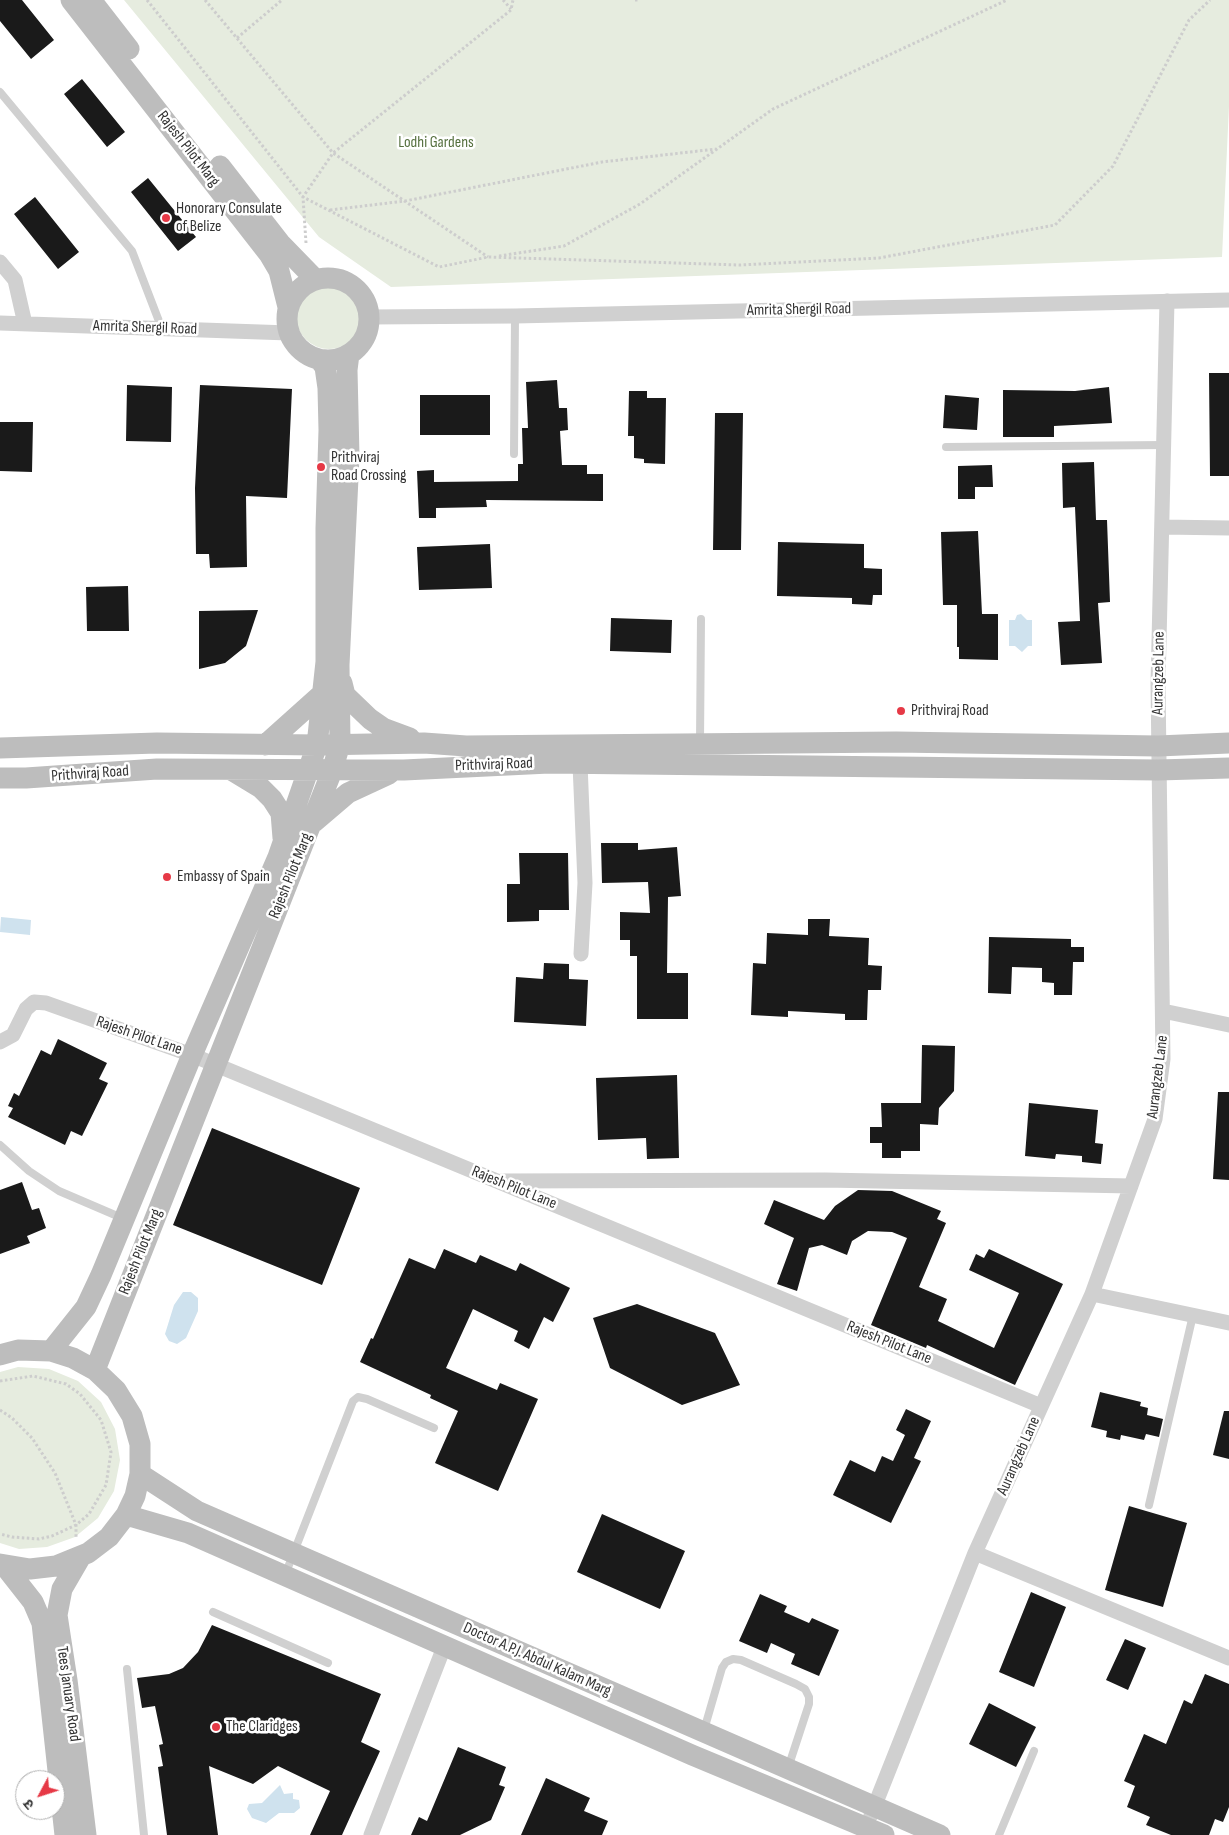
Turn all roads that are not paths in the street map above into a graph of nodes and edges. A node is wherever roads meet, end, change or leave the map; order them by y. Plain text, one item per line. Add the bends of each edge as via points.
1 (71, 0) edge
2 (91, 0) edge
3 (0, 92) edge
4 (0, 262) edge
5 (327, 275) junction
6 (1229, 300) edge
7 (1167, 301) junction
8 (288, 307) junction
9 (515, 316) junction
10 (369, 317) junction
11 (0, 324) edge
12 (25, 324) junction
13 (162, 329) junction
14 (289, 333) junction
15 (349, 354) junction
16 (318, 359) junction
17 (1164, 445) junction
18 (946, 447) dead end
19 (514, 454) dead end
20 (1162, 528) junction
21 (1229, 528) edge
22 (702, 619) dead end
23 (340, 665) junction
24 (323, 693) junction
25 (424, 743) junction
26 (1229, 743) edge
27 (340, 744) junction
28 (265, 745) junction
29 (317, 745) junction
30 (1158, 746) junction
31 (0, 748) edge
32 (700, 756) junction
33 (580, 764) junction
34 (1229, 768) edge
35 (232, 770) junction
36 (404, 770) junction
37 (1158, 770) junction
38 (308, 771) junction
39 (332, 771) junction
40 (0, 778) edge
41 (308, 832) junction
42 (278, 857) junction
43 (581, 954) dead end
44 (1163, 1011) junction
45 (1229, 1025) edge
46 (0, 1042) edge
47 (192, 1055) junction
48 (216, 1065) junction
49 (0, 1145) edge
50 (496, 1180) junction
51 (1131, 1186) junction
52 (124, 1219) junction
53 (1092, 1294) junction
54 (1193, 1315) junction
55 (1229, 1323) edge
56 (51, 1351) junction
57 (0, 1355) edge
58 (95, 1370) junction
59 (1041, 1406) junction
60 (434, 1428) dead end
61 (140, 1474) junction
62 (1149, 1505) dead end
63 (126, 1515) junction
64 (975, 1553) junction
65 (294, 1554) junction
66 (84, 1556) junction
67 (2, 1565) edge
68 (285, 1576) junction
69 (213, 1612) dead end
70 (444, 1647) junction
71 (1229, 1658) edge
72 (328, 1663) dead end
73 (128, 1669) dead end
74 (703, 1732) junction
75 (1034, 1752) dead end
76 (787, 1770) junction
77 (874, 1807) junction
78 (875, 1831) edge
79 (64, 1835) edge
80 (86, 1835) edge
81 (144, 1835) edge
82 (371, 1835) edge
83 (940, 1835) edge
84 (999, 1835) edge

1 - 8 main road, Rajesh Pilot Marg via 269,254 279,271
2 - 5 main road, Rajesh Pilot Marg via 280,243
3 - 13 lane via 132,251
4 - 12 street via 15,280
5 - 8 main road via 298,290
5 - 10 main road via 351,284 367,304
6 - 7 street, Amrita Shergil Road
7 - 9 street, Amrita Shergil Road
7 - 17 street, Aurangzeb Lane
8 - 14 main road
9 - 10 street, Amrita Shergil Road
9 - 19 lane
10 - 15 main road via 366,335
11 - 12 street, Amrita Shergil Road
12 - 13 street, Amrita Shergil Road
13 - 14 street, Amrita Shergil Road
14 - 16 main road via 301,350
15 - 16 main road via 332,360
15 - 23 main road, Rajesh Pilot Marg via 349,457
16 - 24 main road, Rajesh Pilot Marg via 325,367 329,405
17 - 18 lane
17 - 20 street, Aurangzeb Lane
20 - 21 street
20 - 30 street, Aurangzeb Lane
22 - 32 lane
23 - 25 main road via 345,695 356,708 383,728
23 - 27 main road, Rajesh Pilot Marg
24 - 28 main road
24 - 29 main road, Rajesh Pilot Marg
25 - 27 main road, Prithviraj Road
25 - 32 main road, Prithviraj Road
26 - 30 main road, Prithviraj Road
27 - 29 main road, Prithviraj Road
27 - 39 main road, Rajesh Pilot Marg
28 - 29 main road, Prithviraj Road
28 - 31 main road, Prithviraj Road via 157,743
29 - 38 main road, Rajesh Pilot Marg
30 - 32 main road, Prithviraj Road via 896,742
30 - 37 street, Aurangzeb Lane
32 - 33 main road, Prithviraj Road
32 - 37 main road, Prithviraj Road
33 - 36 main road, Prithviraj Road
33 - 43 street via 585,883
34 - 37 main road, Prithviraj Road
35 - 38 main road, Prithviraj Road
35 - 40 main road, Prithviraj Road via 157,769
35 - 42 main road via 261,788 280,813 282,839
36 - 39 main road, Prithviraj Road
36 - 41 main road via 348,793 317,817
37 - 44 street, Aurangzeb Lane
38 - 39 main road, Prithviraj Road
38 - 42 main road, Rajesh Pilot Marg
39 - 41 main road, Rajesh Pilot Marg
41 - 48 main road, Rajesh Pilot Marg
42 - 47 main road, Rajesh Pilot Marg
44 - 45 street
44 - 51 street, Aurangzeb Lane via 1163,1059 1155,1119
46 - 47 street, Rajesh Pilot Lane via 13,1035 34,1002
47 - 48 street, Rajesh Pilot Lane
47 - 52 main road, Rajesh Pilot Marg
48 - 50 street, Rajesh Pilot Lane
48 - 58 main road, Rajesh Pilot Marg
49 - 52 lane via 29,1171 60,1191
50 - 51 street via 825,1180
50 - 59 street, Rajesh Pilot Lane
51 - 53 street, Aurangzeb Lane
52 - 56 main road, Rajesh Pilot Marg via 86,1307
53 - 54 street
53 - 59 street, Aurangzeb Lane
54 - 55 street
54 - 62 lane
56 - 57 main road via 18,1350
56 - 58 main road via 74,1358
58 - 61 main road via 116,1390 132,1416 140,1444
59 - 64 street, Aurangzeb Lane
60 - 65 lane via 367,1399 358,1397 353,1401
61 - 63 main road
61 - 65 main road, Doctor A.P.J. Abdul Kalam Marg via 198,1511
63 - 66 main road via 109,1537
63 - 68 main road, Doctor A.P.J. Abdul Kalam Marg via 188,1533
64 - 71 street
64 - 77 street, Aurangzeb Lane
65 - 68 lane
65 - 74 main road, Doctor A.P.J. Abdul Kalam Marg
66 - 67 main road via 56,1566 30,1569
66 - 80 main road, Tees January Road via 62,1589 57,1615
67 - 79 main road, Tees January Road via 33,1602 42,1623
68 - 70 main road, Doctor A.P.J. Abdul Kalam Marg
69 - 72 lane
70 - 78 main road, Doctor A.P.J. Abdul Kalam Marg via 692,1756
70 - 82 street
73 - 81 lane
74 - 76 main road, Doctor A.P.J. Abdul Kalam Marg
74 - 76 lane via 726,1662 741,1660 796,1684 805,1689 809,1704
75 - 84 lane
76 - 77 main road, Doctor A.P.J. Abdul Kalam Marg
77 - 78 street, Aurangzeb Lane
77 - 83 main road, Doctor A.P.J. Abdul Kalam Marg

